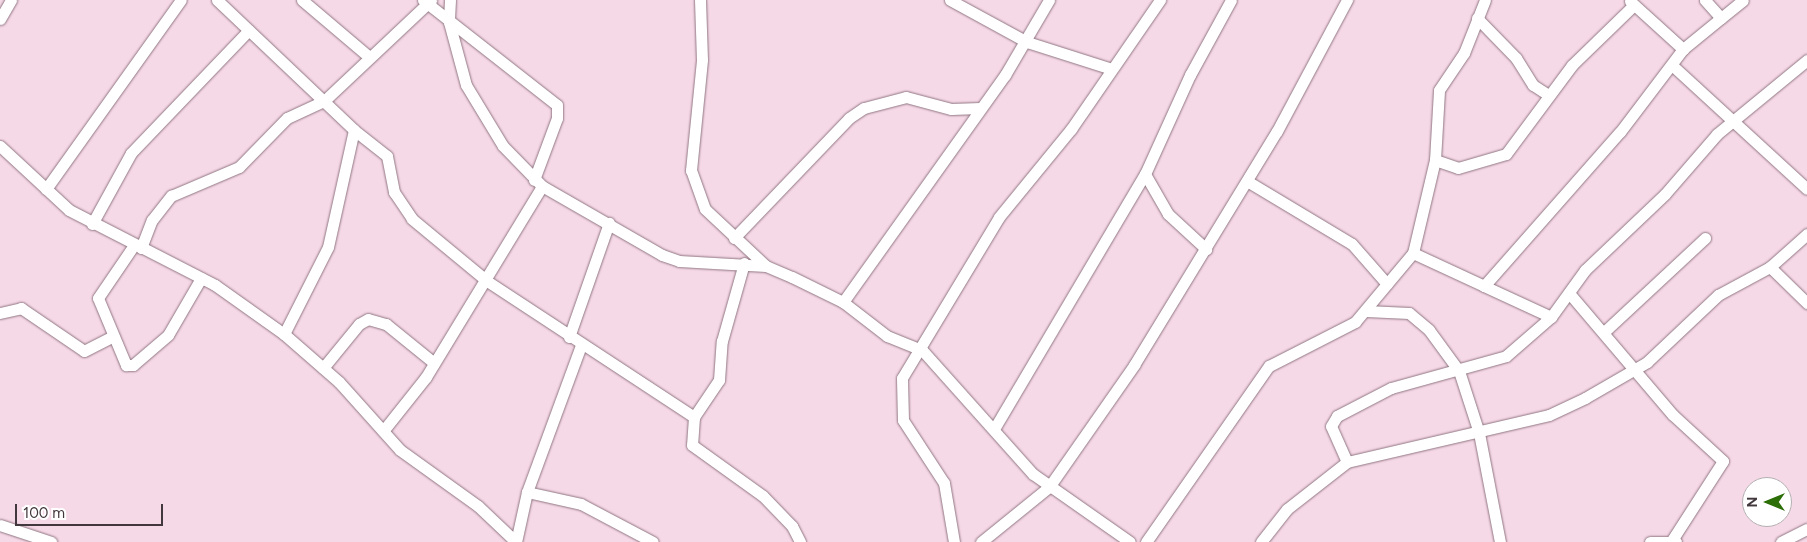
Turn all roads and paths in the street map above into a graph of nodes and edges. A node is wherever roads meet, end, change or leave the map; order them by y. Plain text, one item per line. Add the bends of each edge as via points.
1 (11, 0) edge
2 (181, 0) edge
3 (217, 0) edge
4 (302, 0) edge
5 (450, 0) edge
6 (700, 0) edge
7 (950, 0) edge
8 (1049, 0) edge
9 (1160, 0) edge
10 (1231, 0) edge
11 (1347, 0) edge
12 (1485, 0) edge
13 (1706, 0) edge
14 (1743, 0) edge
15 (427, 1) edge
16 (1632, 2) edge
17 (1477, 18) junction
18 (1721, 18) junction
19 (0, 19) edge
20 (450, 22) junction
21 (249, 30) junction
22 (1027, 42) junction
23 (1683, 49) junction
24 (368, 56) junction
25 (1807, 60) edge
26 (1674, 67) junction
27 (1112, 69) junction
28 (308, 85) junction
29 (1547, 94) junction
30 (324, 101) junction
31 (303, 108) junction
32 (980, 108) junction
33 (1731, 122) junction
34 (354, 130) junction
35 (0, 146) edge
36 (1435, 160) junction
37 (1145, 174) junction
38 (1247, 181) junction
39 (538, 183) junction
40 (46, 189) junction
41 (1807, 189) edge
42 (609, 223) junction
43 (92, 224) junction
44 (1807, 234) edge
45 (734, 238) junction
46 (1705, 238) dead end
47 (138, 246) junction
48 (1206, 249) junction
49 (1413, 254) junction
50 (744, 263) junction
51 (766, 266) junction
52 (1770, 267) junction
53 (201, 278) junction
54 (487, 281) junction
55 (1387, 284) junction
56 (1484, 286) junction
57 (1569, 293) junction
58 (843, 302) junction
59 (1807, 303) edge
60 (1366, 310) junction
61 (0, 313) edge
62 (1551, 317) junction
63 (1604, 332) junction
64 (284, 334) junction
65 (113, 336) junction
66 (569, 336) junction
67 (581, 345) junction
68 (922, 350) junction
69 (434, 363) junction
70 (323, 368) junction
71 (1638, 368) junction
72 (1459, 371) junction
73 (694, 417) junction
74 (994, 429) junction
75 (383, 432) junction
76 (1479, 433) junction
77 (1347, 462) junction
78 (1049, 487) junction
79 (527, 492) junction
80 (0, 525) edge
81 (1807, 530) edge
82 (1156, 537) edge
83 (1117, 538) edge
84 (1266, 541) edge
85 (1674, 541) edge
86 (51, 542) edge
87 (516, 542) edge
88 (653, 542) edge
89 (800, 542) edge
90 (954, 542) edge
91 (981, 542) edge
92 (1130, 542) edge
93 (1146, 542) edge
94 (1500, 542) edge
95 (1650, 542) edge
96 (1781, 542) edge

1 - 19 street
2 - 40 street
3 - 21 street
4 - 24 street
5 - 20 street
6 - 45 street via 702,60 691,170 705,209
7 - 22 street
8 - 22 street
9 - 27 street
10 - 37 street via 1190,75
11 - 38 street
12 - 17 street
13 - 18 street
14 - 18 street
15 - 20 street
15 - 24 street
16 - 23 street
16 - 29 street
17 - 29 street via 1516,58 1533,86
17 - 36 street via 1464,53 1439,90
18 - 23 street
20 - 39 street via 466,85 503,146
20 - 39 street via 556,105 557,118
21 - 28 street
21 - 43 street via 131,153
22 - 27 street
22 - 32 street
23 - 26 street
24 - 30 street
25 - 33 street
26 - 33 street
26 - 56 street
27 - 68 street via 1072,129 993,226
28 - 30 street
28 - 31 street
29 - 36 street via 1506,154 1458,168
30 - 31 street
30 - 34 street
31 - 47 street via 239,167 171,196 152,220
32 - 45 street via 952,109 906,97 864,108 850,118
32 - 58 street
33 - 41 street
33 - 57 street via 1586,270
34 - 54 street via 386,156 394,192 412,220
34 - 64 street via 328,247
35 - 40 street
36 - 49 street
37 - 48 street via 1168,214
37 - 74 street
38 - 48 street
38 - 55 street via 1352,244
39 - 42 street
39 - 54 street
40 - 43 street
42 - 50 street via 679,261
42 - 66 street
43 - 47 street
44 - 52 street
45 - 51 street
46 - 63 street
47 - 53 street
47 - 65 street via 98,294
48 - 78 street via 1134,366
49 - 55 street
49 - 56 street
50 - 51 street
50 - 73 street via 722,341 718,380
51 - 58 street
52 - 59 street
52 - 71 street via 1718,295 1670,345
53 - 64 street
53 - 65 street via 168,335 133,365 126,365
54 - 66 street
54 - 69 street
55 - 60 street
56 - 62 street
57 - 62 street
57 - 63 street
58 - 68 street via 869,325
60 - 72 street via 1409,313 1429,330
60 - 82 street via 1333,335 1269,366
61 - 65 street via 21,308 84,352
62 - 72 street via 1506,356
63 - 71 street
64 - 70 street
66 - 67 street
67 - 73 street
67 - 79 street
68 - 74 street
68 - 90 street via 902,378 902,416 920,452 944,483
69 - 70 street via 386,324 368,319 359,324
69 - 75 street
70 - 75 street
71 - 76 street via 1560,410
71 - 85 street via 1697,440 1723,461
72 - 76 street
72 - 77 street via 1391,388 1337,416 1331,426
73 - 89 street via 692,445 762,496 792,526
74 - 78 street via 1012,454
75 - 87 street
76 - 77 street
76 - 94 street
77 - 84 street via 1287,509
78 - 83 street
78 - 91 street
79 - 87 street
79 - 88 street via 581,504
80 - 86 street
81 - 96 street
82 - 93 street
83 - 92 street
85 - 95 street

